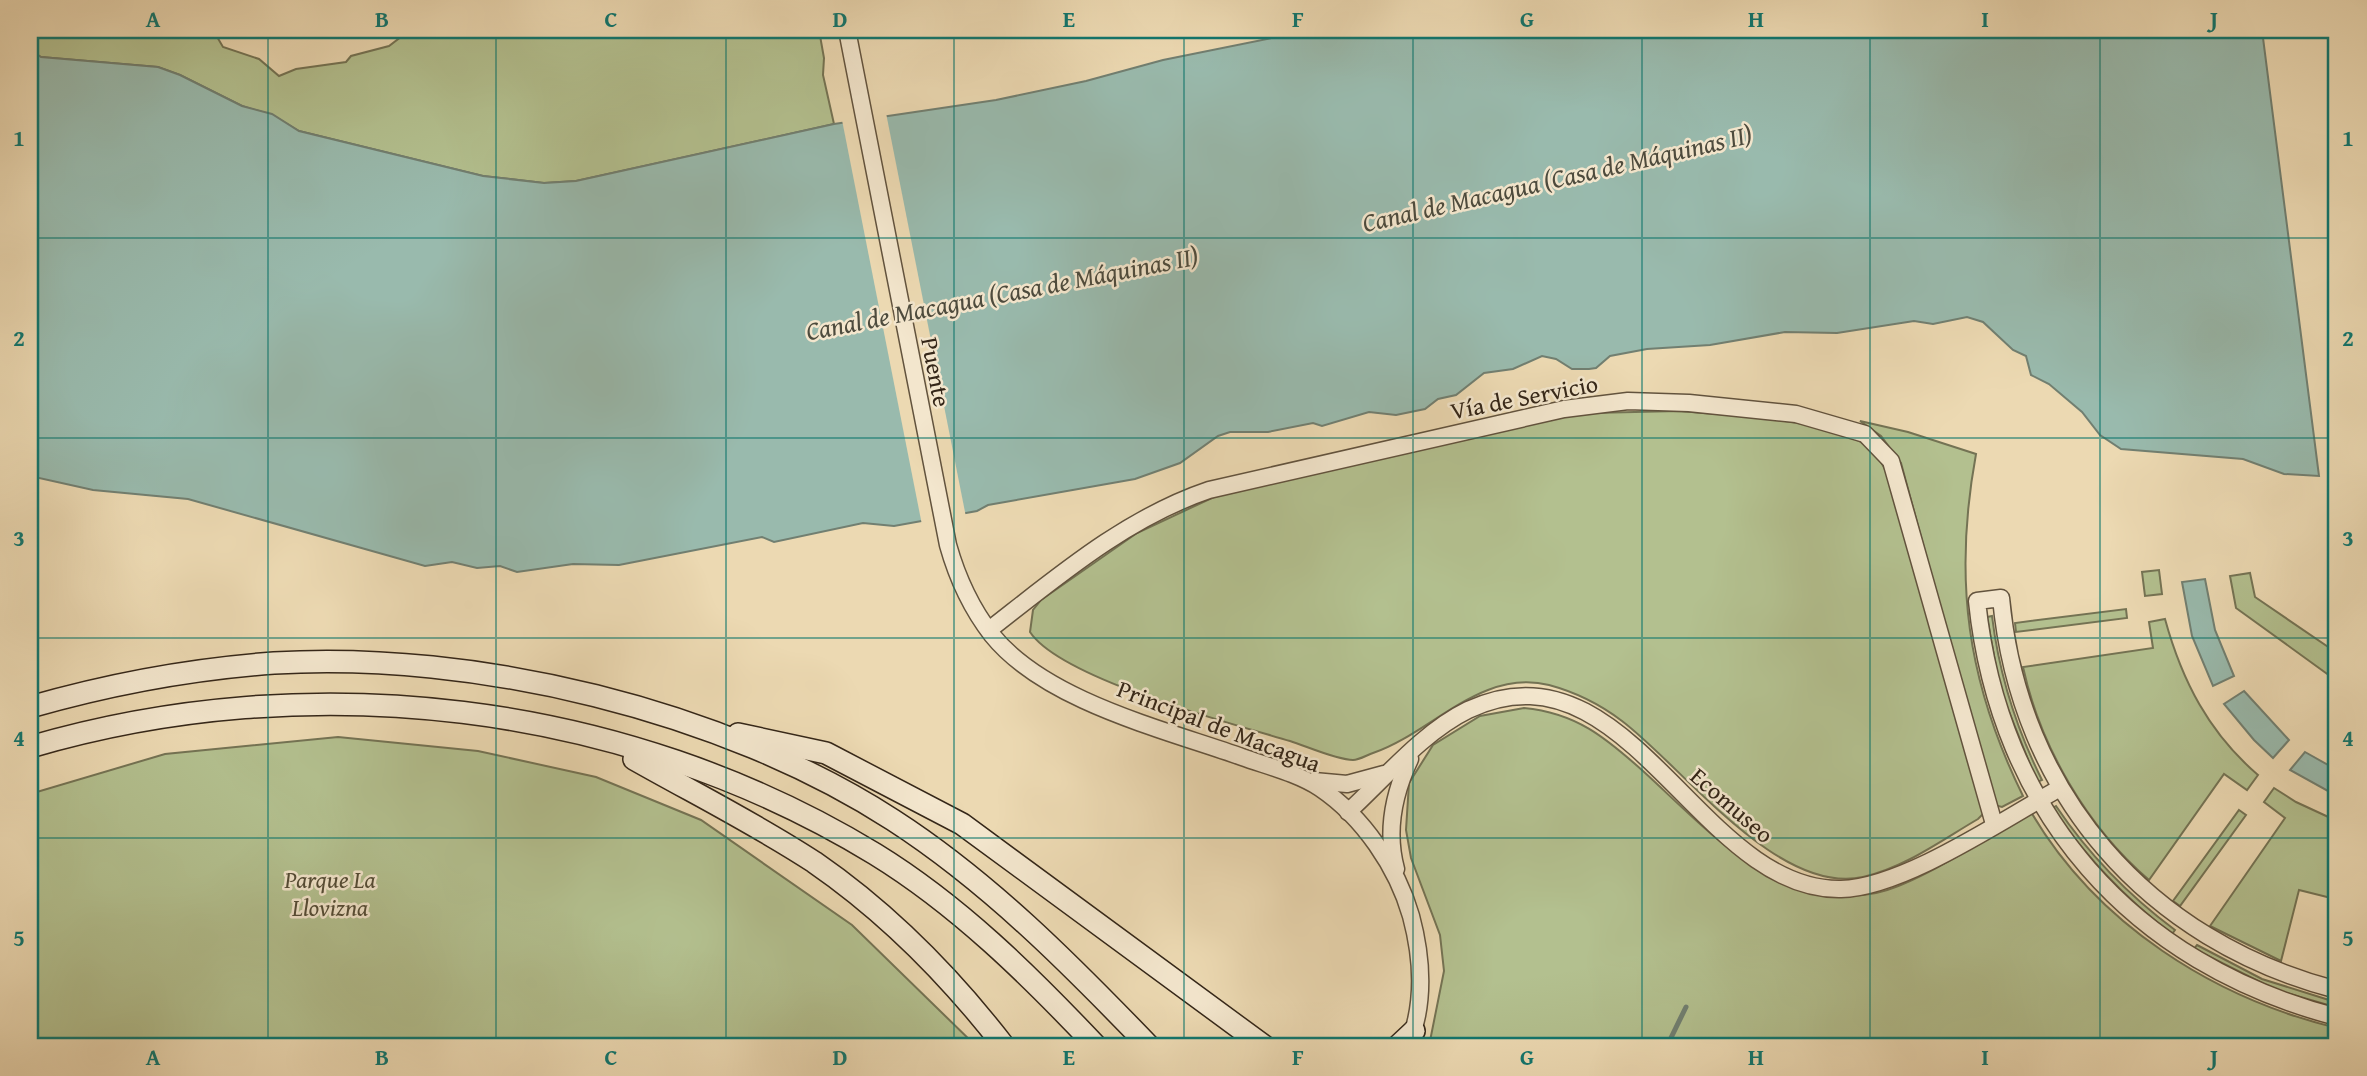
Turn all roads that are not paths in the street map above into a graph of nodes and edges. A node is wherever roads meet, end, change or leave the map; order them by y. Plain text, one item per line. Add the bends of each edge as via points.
1 (847, 30) edge
2 (948, 545) joint
3 (989, 630) junction
4 (30, 707) edge
5 (708, 731) junction
6 (601, 741) junction
7 (30, 747) edge
8 (1414, 750) junction
9 (1395, 768) junction
10 (1304, 779) junction
11 (2060, 788) junction
12 (2037, 801) junction
13 (1348, 812) junction
14 (1994, 824) junction
15 (1402, 891) junction
16 (2194, 929) junction
17 (2179, 949) junction
18 (2337, 990) edge
19 (2337, 1017) edge
20 (1411, 1041) edge
21 (1004, 1046) edge
22 (1096, 1046) edge
23 (1149, 1046) edge
24 (1263, 1046) edge
25 (1398, 1046) edge

1 - 2 street, Puente
2 - 3 street, Principal de Macagua via 963,588
3 - 10 street, Principal de Macagua via 1033,671 1060,687 1145,723
3 - 14 street, Vía de Servicio via 1121,532 1166,506 1209,490 1587,404 1656,401 1796,414 1865,433 1891,461
4 - 5 main road via 186,672 275,663 353,663 516,679 609,700
5 - 23 main road via 839,789 922,841 975,880 1060,956
5 - 24 main road via 779,740 826,754 929,805 1006,855
6 - 7 main road via 443,709 324,703 175,714
6 - 21 main road via 781,842 852,890 947,975
6 - 22 main road via 736,783 875,854 968,922
8 - 9 street, Ecomuseo
8 - 14 street, Ecomuseo via 1453,719 1484,704 1522,697 1561,701 1614,729 1730,839 1780,873 1819,887 1857,888 1896,877
8 - 15 street via 1394,802 1391,832
9 - 10 street, Ecomuseo via 1347,785
9 - 13 street, Ecomuseo
10 - 13 street, Principal de Macagua
11 - 12 street, Ecomuseo
11 - 12 street via 2027,718 2015,680 2001,598 1977,601 1998,706
11 - 16 street via 2108,854
12 - 14 street, Ecomuseo
12 - 17 street via 2089,872 2135,916
13 - 15 street, Principal de Macagua via 1376,844
15 - 20 street, Principal de Macagua via 1420,967 1420,1002
16 - 17 street
16 - 18 street via 2269,969
17 - 19 street via 2268,995
20 - 25 main road

